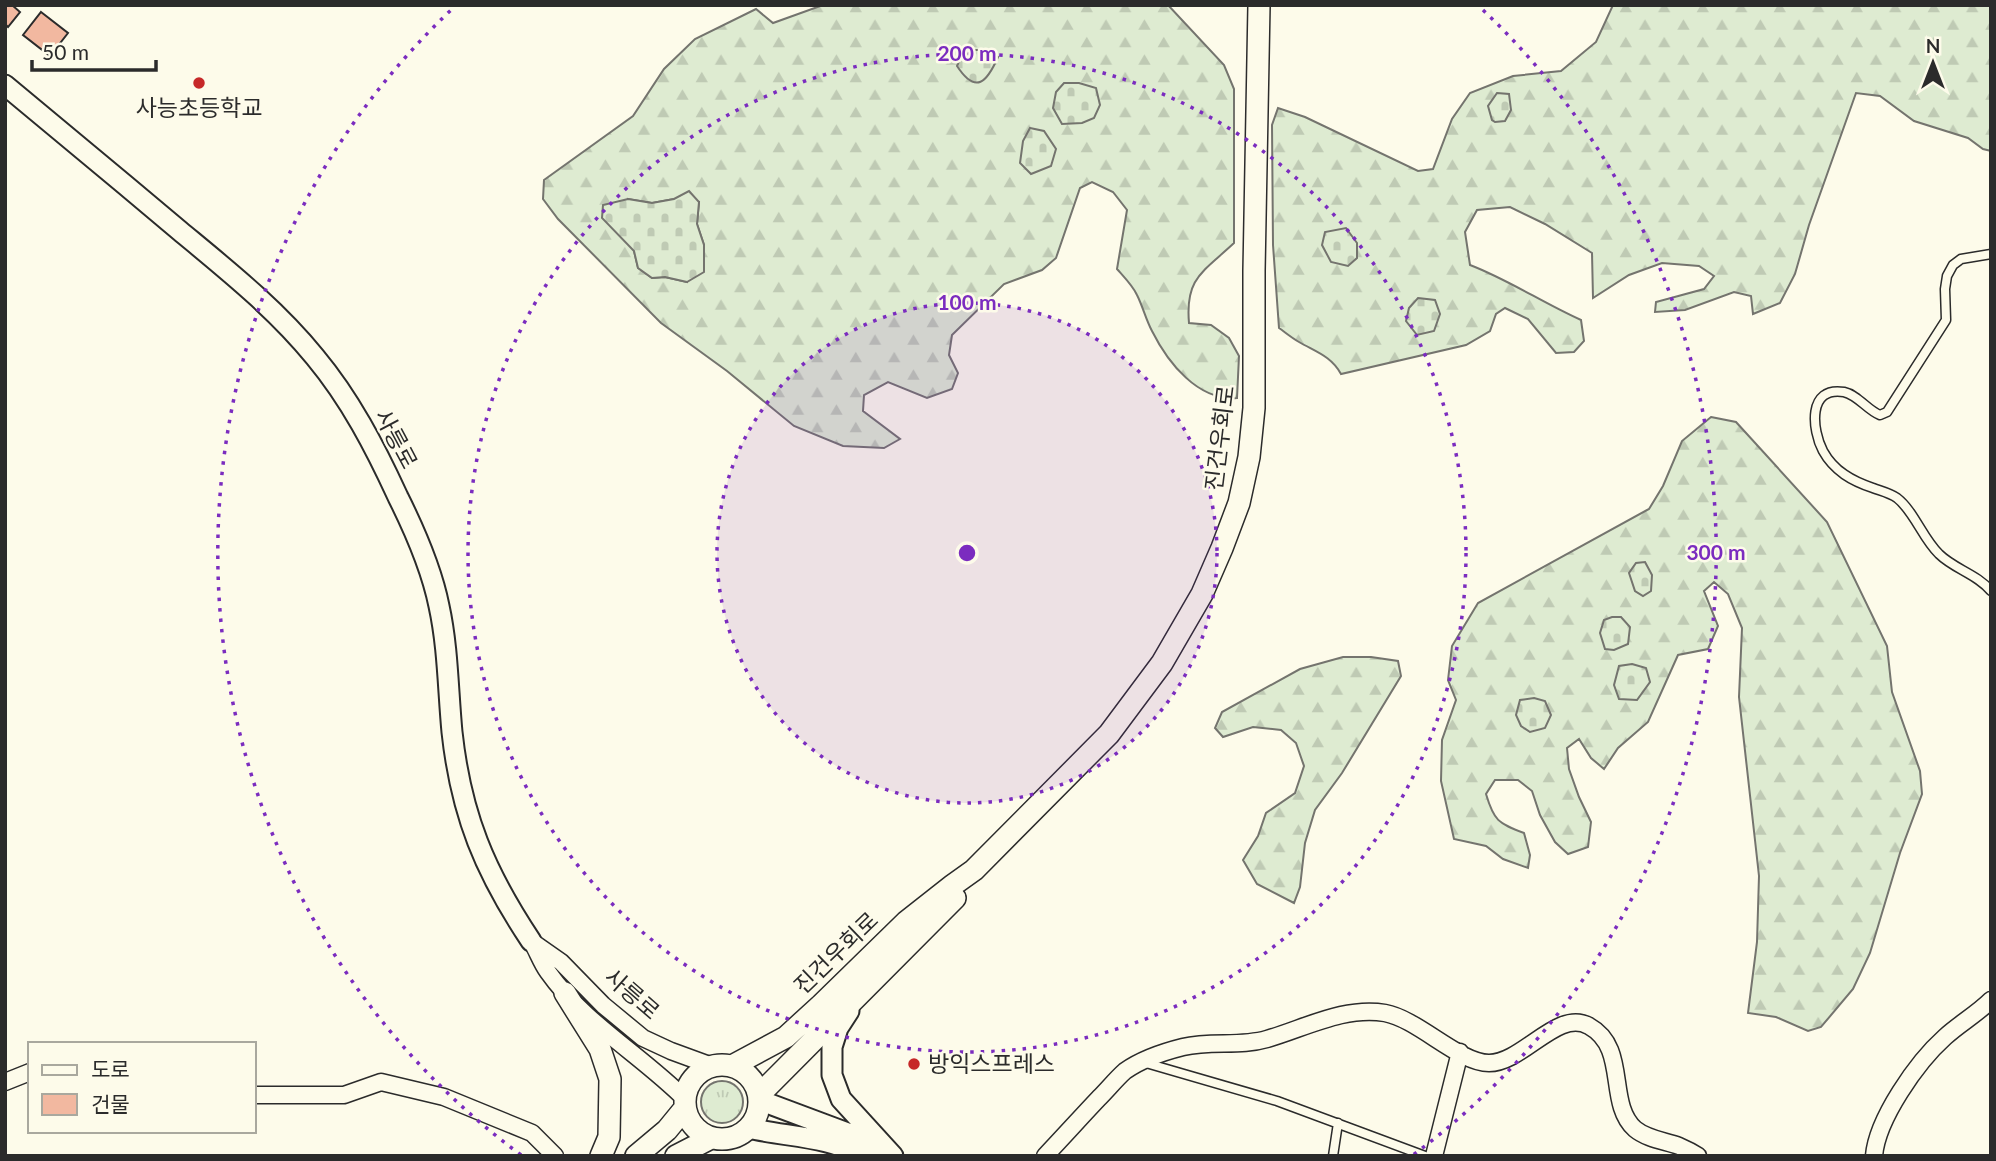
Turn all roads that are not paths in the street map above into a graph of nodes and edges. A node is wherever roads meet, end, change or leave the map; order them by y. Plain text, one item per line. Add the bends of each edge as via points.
1 (1259, 5) edge
2 (5, 85) edge
3 (1991, 254) edge
4 (1991, 591) edge
5 (974, 870) junction
6 (531, 941) junction
7 (863, 990) junction
8 (565, 993) junction
9 (1991, 1000) edge
10 (1460, 1052) junction
11 (1141, 1061) junction
12 (722, 1066) junction
13 (28, 1073) edge
14 (5, 1083) edge
15 (256, 1096) edge
16 (759, 1098) junction
17 (685, 1104) junction
18 (1338, 1123) junction
19 (749, 1128) junction
20 (711, 1138) junction
21 (1684, 1152) edge
22 (555, 1156) edge
23 (601, 1156) edge
24 (636, 1156) edge
25 (676, 1156) edge
26 (861, 1156) edge
27 (886, 1156) edge
28 (892, 1156) edge
29 (1045, 1156) edge
30 (1333, 1156) edge
31 (1425, 1156) edge
32 (1434, 1156) edge
33 (1698, 1156) edge
34 (1874, 1156) edge

1 - 5 main road, 진건우회로 via 1254,408 1239,503 1202,594 1162,663 1109,734
2 - 6 street, 사릉로 via 281,319 316,358 372,441 405,511 439,605 458,775 468,816 502,897
3 - 4 lane via 1961,259 1953,265 1945,289 1947,320 1887,412 1872,412 1844,392 1825,395 1814,415 1818,440 1835,468 1901,501 1937,553
5 - 7 main road, 진건우회로 via 963,889
5 - 12 main road, 진건우회로 via 906,922 786,1037
6 - 8 street, 사릉로
6 - 12 street, 사릉로 via 561,962 642,1038
7 - 16 main road, 진건우회로
7 - 28 street via 838,1028 832,1047 832,1075 841,1098
8 - 17 street, 사릉로 via 668,1082
8 - 23 main road via 600,1049 610,1079 609,1137
9 - 34 street via 1947,1034 1917,1067 1883,1122
10 - 11 street via 1401,1018 1367,1011 1252,1043 1185,1046
10 - 21 street via 1485,1063 1495,1062 1563,1024 1586,1024 1606,1041 1628,1120 1648,1136
10 - 32 street
11 - 18 lane
11 - 29 street via 1124,1072
12 - 16 main road via 750,1077
12 - 17 main road via 699,1072 690,1082
13 - 14 street
15 - 22 street via 344,1096 381,1082 444,1097 532,1133
16 - 19 main road via 757,1116
16 - 27 street via 850,1134
17 - 20 main road via 689,1121
17 - 24 main road via 667,1130
18 - 30 lane
18 - 31 lane
19 - 20 main road via 738,1136
19 - 26 street via 811,1139
20 - 25 main road
21 - 33 street

